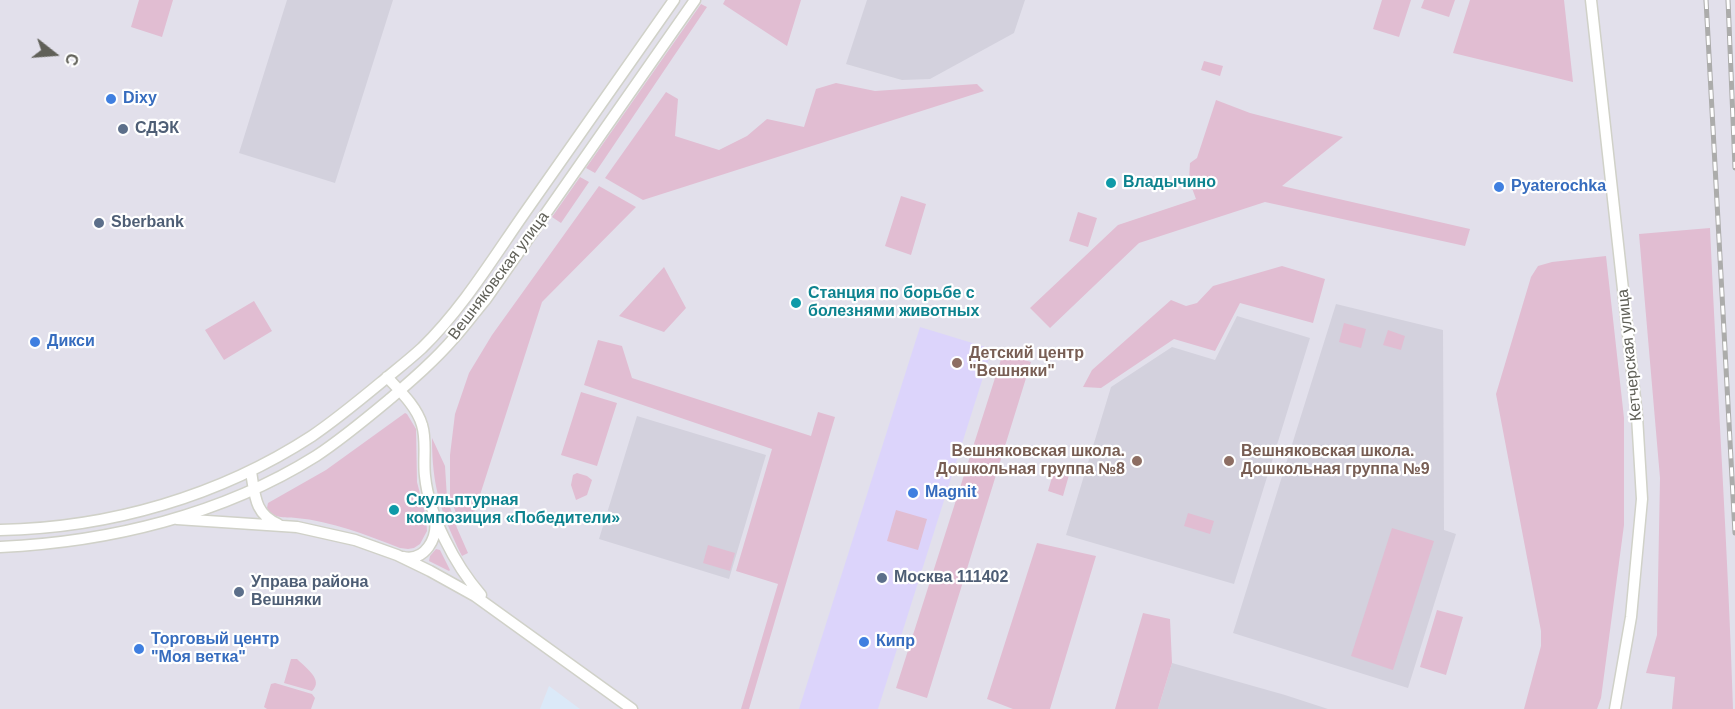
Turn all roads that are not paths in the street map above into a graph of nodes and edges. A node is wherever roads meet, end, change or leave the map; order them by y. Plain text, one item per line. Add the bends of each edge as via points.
1 (674, 0) edge
2 (695, 0) edge
3 (1591, 0) edge
4 (387, 377) junction
5 (399, 391) junction
6 (251, 472) junction
7 (254, 489) junction
8 (434, 513) junction
9 (171, 519) junction
10 (281, 525) junction
11 (0, 530) edge
12 (0, 547) edge
13 (397, 555) junction
14 (496, 610) junction
15 (632, 709) edge
16 (1615, 709) edge

1 - 4 main road, Вешняковская улица via 471,291 421,348
2 - 5 main road, Вешняковская улица via 486,299 454,338
3 - 16 main road, Кетчерская улица via 1637,416 1641,499 1631,617
4 - 5 main road
4 - 6 main road, Вешняковская улица via 314,435
5 - 7 main road, Вешняковская улица via 315,456
5 - 8 main road via 423,426 425,475
6 - 7 main road
6 - 11 main road, Вешняковская улица via 185,499 122,516
7 - 9 main road, Вешняковская улица
7 - 10 main road via 261,513
8 - 13 main road via 435,532 427,550 414,557
8 - 14 main road via 472,585
9 - 10 main road
9 - 12 main road, Вешняковская улица via 81,540
10 - 13 main road via 355,540
13 - 14 main road via 450,581
14 - 15 main road

